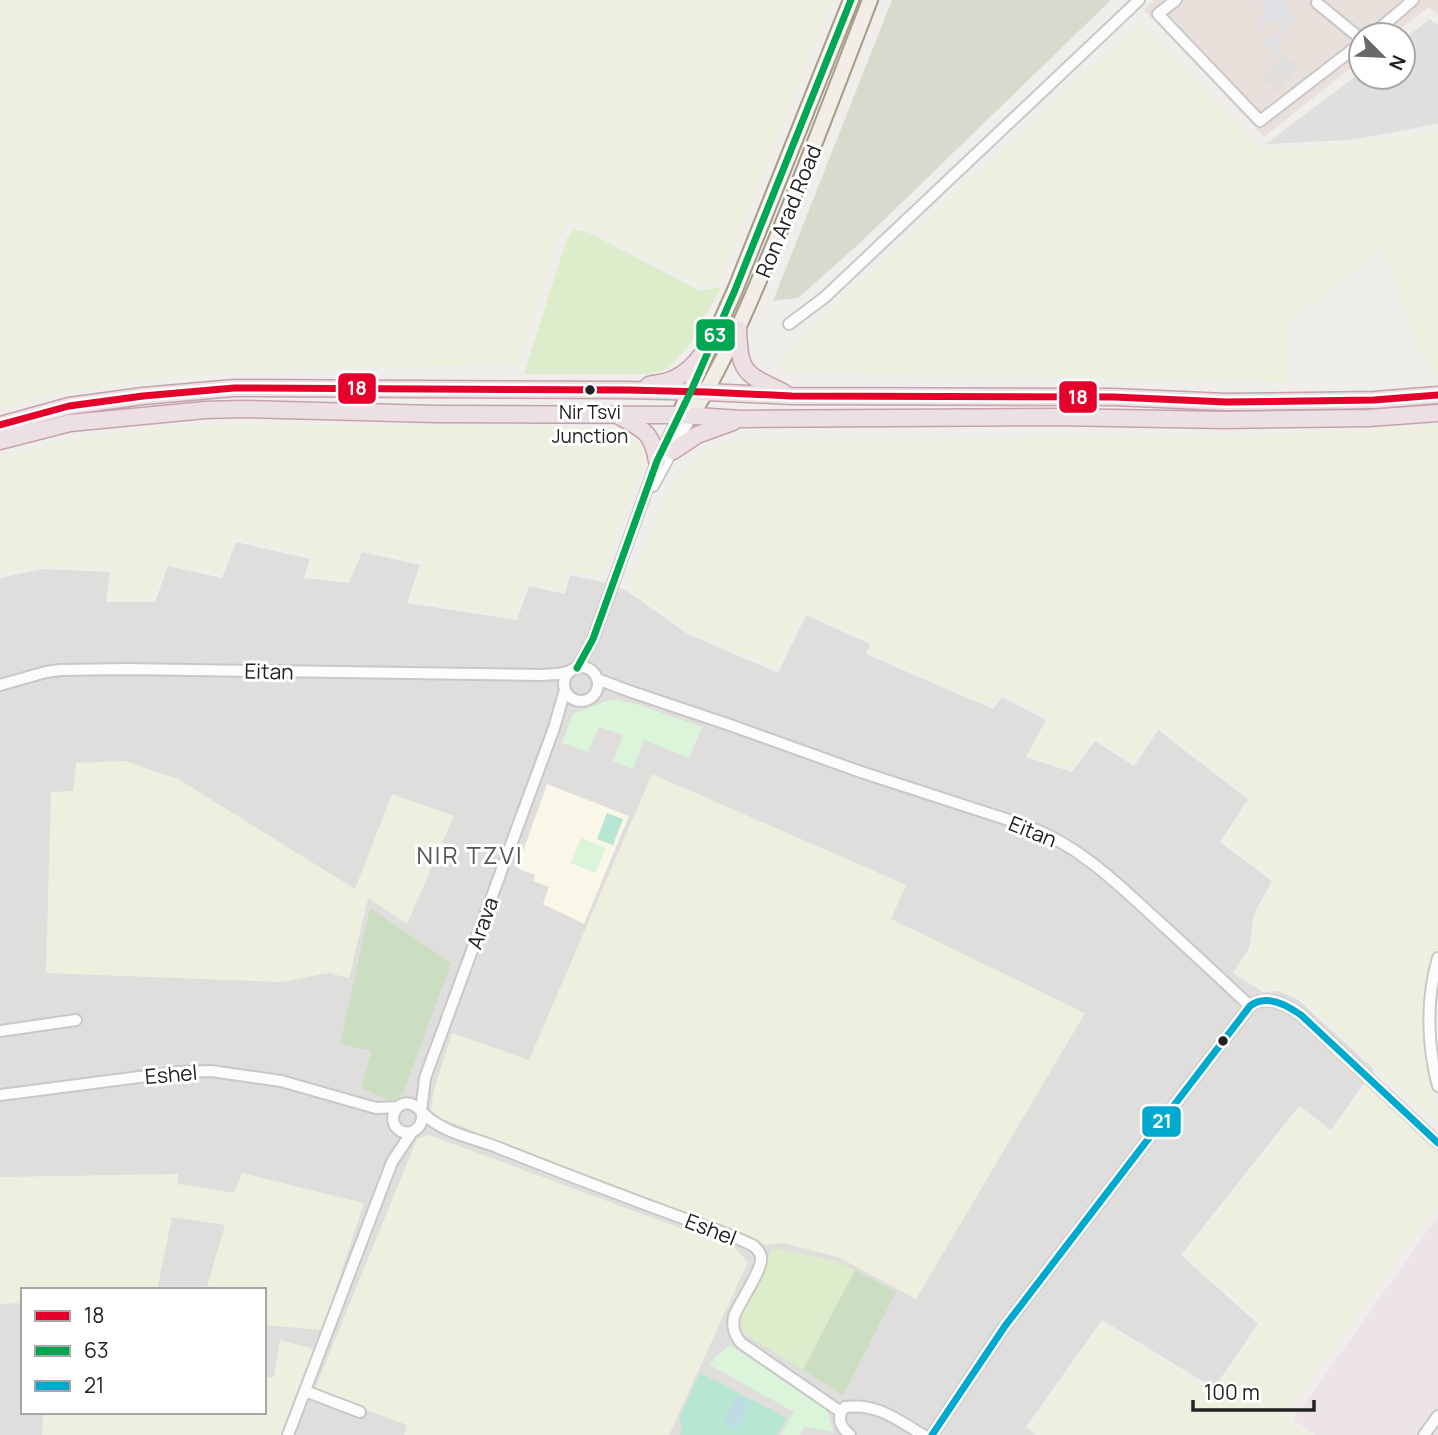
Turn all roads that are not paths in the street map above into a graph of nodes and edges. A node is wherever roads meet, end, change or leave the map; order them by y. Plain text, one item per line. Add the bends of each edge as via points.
1 (851, 0) edge
2 (870, 0) edge
3 (1139, 0) edge
4 (1176, 0) edge
5 (1406, 2) edge
6 (1317, 3) dead end
7 (1386, 21) edge
8 (1347, 29) edge
9 (1347, 52) edge
10 (789, 324) dead end
11 (719, 327) junction
12 (738, 329) junction
13 (628, 390) junction
14 (699, 392) junction
15 (792, 396) junction
16 (1438, 396) edge
17 (1438, 413) edge
18 (614, 414) junction
19 (686, 415) junction
20 (742, 419) junction
21 (0, 425) edge
22 (0, 441) edge
23 (673, 451) junction
24 (657, 461) junction
25 (638, 517) junction
26 (593, 639) junction
27 (574, 669) junction
28 (541, 675) junction
29 (596, 676) junction
30 (0, 685) edge
31 (565, 689) junction
32 (629, 691) junction
33 (587, 699) junction
34 (554, 728) junction
35 (1438, 958) edge
36 (1250, 1006) junction
37 (76, 1020) dead end
38 (0, 1031) edge
39 (425, 1078) junction
40 (1438, 1086) edge
41 (4, 1094) edge
42 (401, 1105) junction
43 (369, 1107) junction
44 (421, 1112) junction
45 (395, 1124) junction
46 (414, 1131) junction
47 (453, 1132) junction
48 (1438, 1143) edge
49 (392, 1162) junction
50 (305, 1391) junction
51 (360, 1412) dead end
52 (841, 1412) junction
53 (1438, 1416) edge
54 (288, 1435) edge
55 (850, 1435) edge
56 (923, 1435) edge
57 (932, 1435) edge
58 (1424, 1435) edge

1 - 11 main road, Ron Arad Road
2 - 12 main road, Ron Arad Road
3 - 10 street via 825,297
4 - 9 street via 1158,15 1260,121
5 - 7 street
6 - 8 street
11 - 13 highway via 693,366 672,380
11 - 14 main road, Ron Arad Road
12 - 14 main road, Ron Arad Road
12 - 15 highway via 746,370
13 - 14 highway
13 - 21 highway via 234,388 69,406
14 - 15 highway
14 - 19 main road, Ron Arad Road
15 - 16 highway via 1226,402
17 - 20 highway via 1224,420
18 - 19 highway
18 - 22 highway via 205,410 70,423
18 - 24 highway via 647,433
19 - 20 highway
19 - 23 street
19 - 24 street
20 - 23 highway via 697,435
23 - 25 street
24 - 25 street
25 - 26 street
26 - 27 street
26 - 29 street via 591,660
27 - 28 street, Eitan
27 - 29 street via 585,667
27 - 31 street via 565,678
28 - 30 street, Eitan via 79,669 46,672
28 - 31 street, Eitan
29 - 32 street, Eitan
29 - 33 street via 598,686
31 - 33 street via 573,699
31 - 34 street, Arava
32 - 33 street, Eitan via 610,691
32 - 36 street, Eitan via 1052,837 1088,859
33 - 34 street, Arava via 572,706
34 - 39 street, Arava
35 - 40 street via 1430,1024
36 - 48 street via 1260,1000 1291,1008
36 - 57 street via 1005,1326
37 - 38 street
39 - 42 street, Arava
39 - 44 street, Arava
41 - 43 street, Eshel via 211,1070 281,1082
42 - 43 street, Eshel
42 - 44 street via 413,1104
42 - 45 street via 394,1114
43 - 45 street, Eshel
44 - 46 street via 422,1122
44 - 47 street, Eshel
45 - 46 street via 403,1132
45 - 49 street
46 - 47 street, Eshel
46 - 49 street
47 - 52 street, Eshel via 754,1245 761,1259 734,1315 736,1337
49 - 50 street
50 - 51 street
50 - 54 street
52 - 55 street via 840,1424
52 - 56 street via 845,1407 877,1409
53 - 58 street

